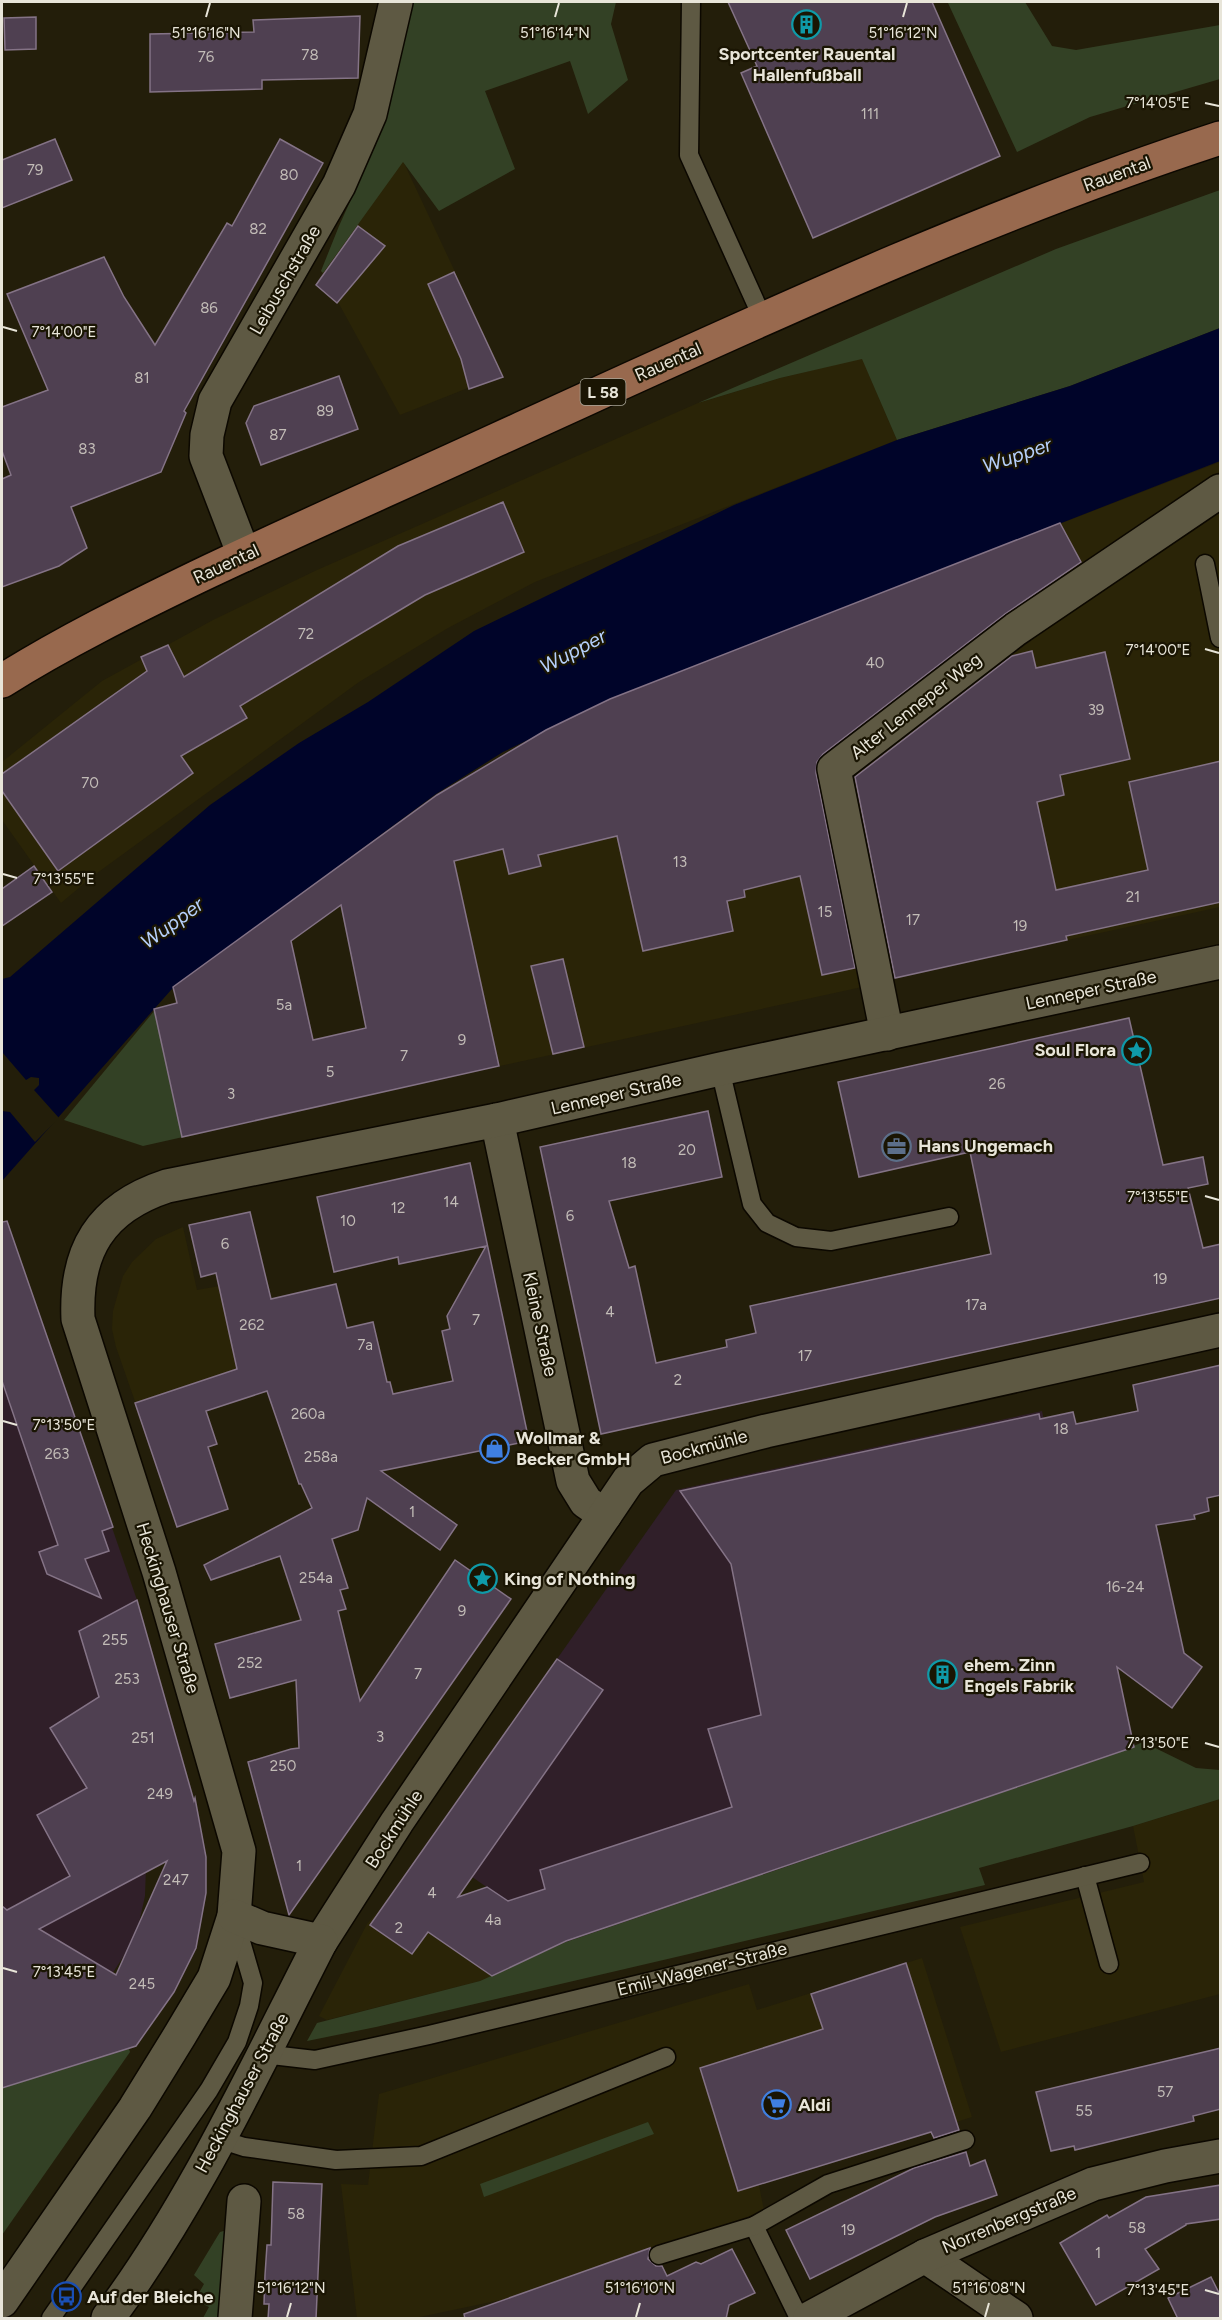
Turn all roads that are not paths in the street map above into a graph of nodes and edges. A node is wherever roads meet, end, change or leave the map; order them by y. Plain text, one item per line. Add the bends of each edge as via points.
1 (396, 2) edge
2 (691, 2) edge
3 (1221, 138) edge
4 (763, 319) junction
5 (1221, 491) edge
6 (244, 555) junction
7 (1205, 564) dead end
8 (1221, 638) edge
9 (2, 681) edge
10 (1221, 962) edge
11 (887, 1034) junction
12 (720, 1070) junction
13 (497, 1120) junction
14 (949, 1217) dead end
15 (77, 1303) joint
16 (1221, 1330) edge
17 (605, 1515) junction
18 (1140, 1863) dead end
19 (1085, 1876) junction
20 (234, 1916) junction
21 (321, 1941) junction
22 (1109, 1964) dead end
23 (263, 2054) junction
24 (666, 2057) dead end
25 (219, 2139) junction
26 (965, 2140) dead end
27 (1221, 2156) edge
28 (244, 2201) dead end
29 (754, 2226) junction
30 (659, 2255) dead end
31 (925, 2256) junction
32 (2, 2301) edge
33 (51, 2319) edge
34 (108, 2319) edge
35 (235, 2319) edge
36 (799, 2319) edge
37 (810, 2319) edge
38 (1016, 2319) edge

1 - 6 street, Leibuschstraße via 370,114 339,185 215,401 206,456
2 - 4 lane via 689,155
3 - 4 main road, Rauental / L 58 via 1042,201
4 - 6 main road, Rauental / L 58
5 - 11 street, Alter Lenneper Weg via 1016,629 834,769
6 - 9 main road, Rauental / L 58 via 130,610
7 - 8 lane
10 - 11 street, Lenneper Straße
11 - 12 street, Lenneper Straße
12 - 13 street, Lenneper Straße
12 - 14 lane via 752,1204 767,1223 796,1237 831,1241
13 - 15 street, Lenneper Straße via 149,1192 129,1203 96,1234 82,1268
13 - 17 street, Kleine Straße via 573,1481 585,1502
15 - 20 street, Heckinghauser Straße via 78,1319 159,1572 239,1851
16 - 17 street, Bockmühle via 766,1431 653,1460 628,1481
17 - 21 street, Bockmühle
18 - 19 lane, Emil-Wagener-Straße
19 - 22 lane
19 - 23 lane, Emil-Wagener-Straße via 315,2060
20 - 21 street via 262,1928
20 - 32 street, Heckinghauser Straße via 214,1978 180,2035 135,2108
20 - 33 lane via 253,1983 237,2042 209,2090
21 - 23 street, Heckinghauser Straße
23 - 25 street, Heckinghauser Straße
24 - 25 lane via 421,2156 336,2160 244,2147
25 - 34 street, Heckinghauser Straße via 153,2257
26 - 29 lane via 828,2184
27 - 31 street, Norrenbergstraße via 1093,2184
28 - 35 street
29 - 30 lane
29 - 36 lane
31 - 37 street, Norrenbergstraße
31 - 38 street

